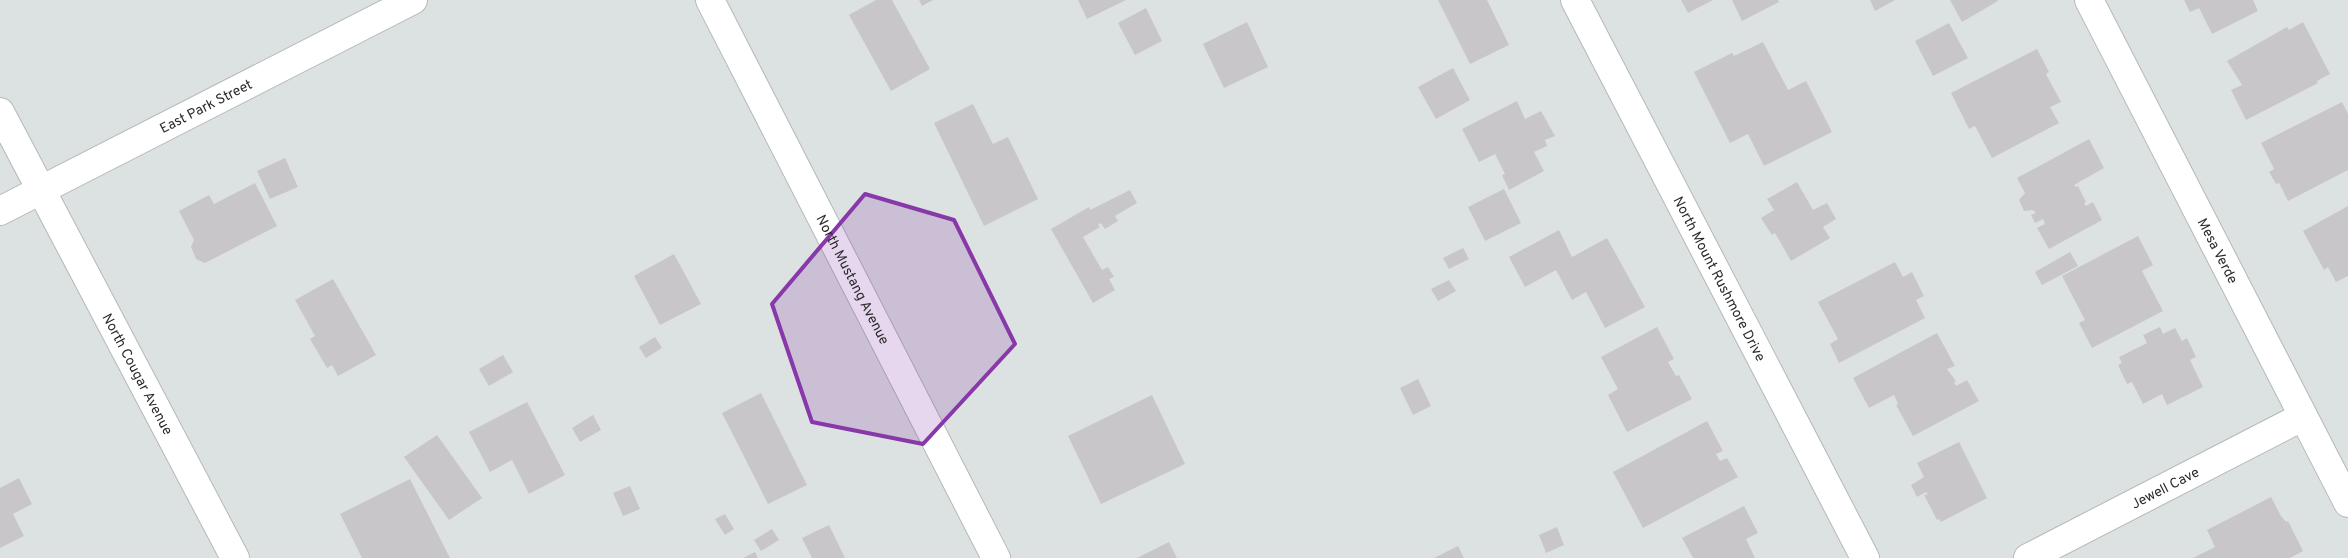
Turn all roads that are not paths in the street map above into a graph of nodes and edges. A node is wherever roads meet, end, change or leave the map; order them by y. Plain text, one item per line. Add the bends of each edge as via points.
1 (413, 0) edge
2 (710, 0) edge
3 (1575, 0) edge
4 (2089, 0) edge
5 (0, 112) edge
6 (40, 190) junction
7 (0, 211) edge
8 (2302, 417) junction
9 (2348, 503) edge
10 (235, 558) edge
11 (996, 558) edge
12 (1865, 558) edge
13 (2028, 558) edge

1 - 6 street, East Park Street
2 - 11 street, North Mustang Avenue
3 - 12 street, North Mount Rushmore Drive
4 - 8 street, Mesa Verde
5 - 6 street, North Cougar Avenue
6 - 7 street, East Park Street
6 - 10 street, North Cougar Avenue
8 - 9 street, Mesa Verde
8 - 13 street, Jewell Cave

